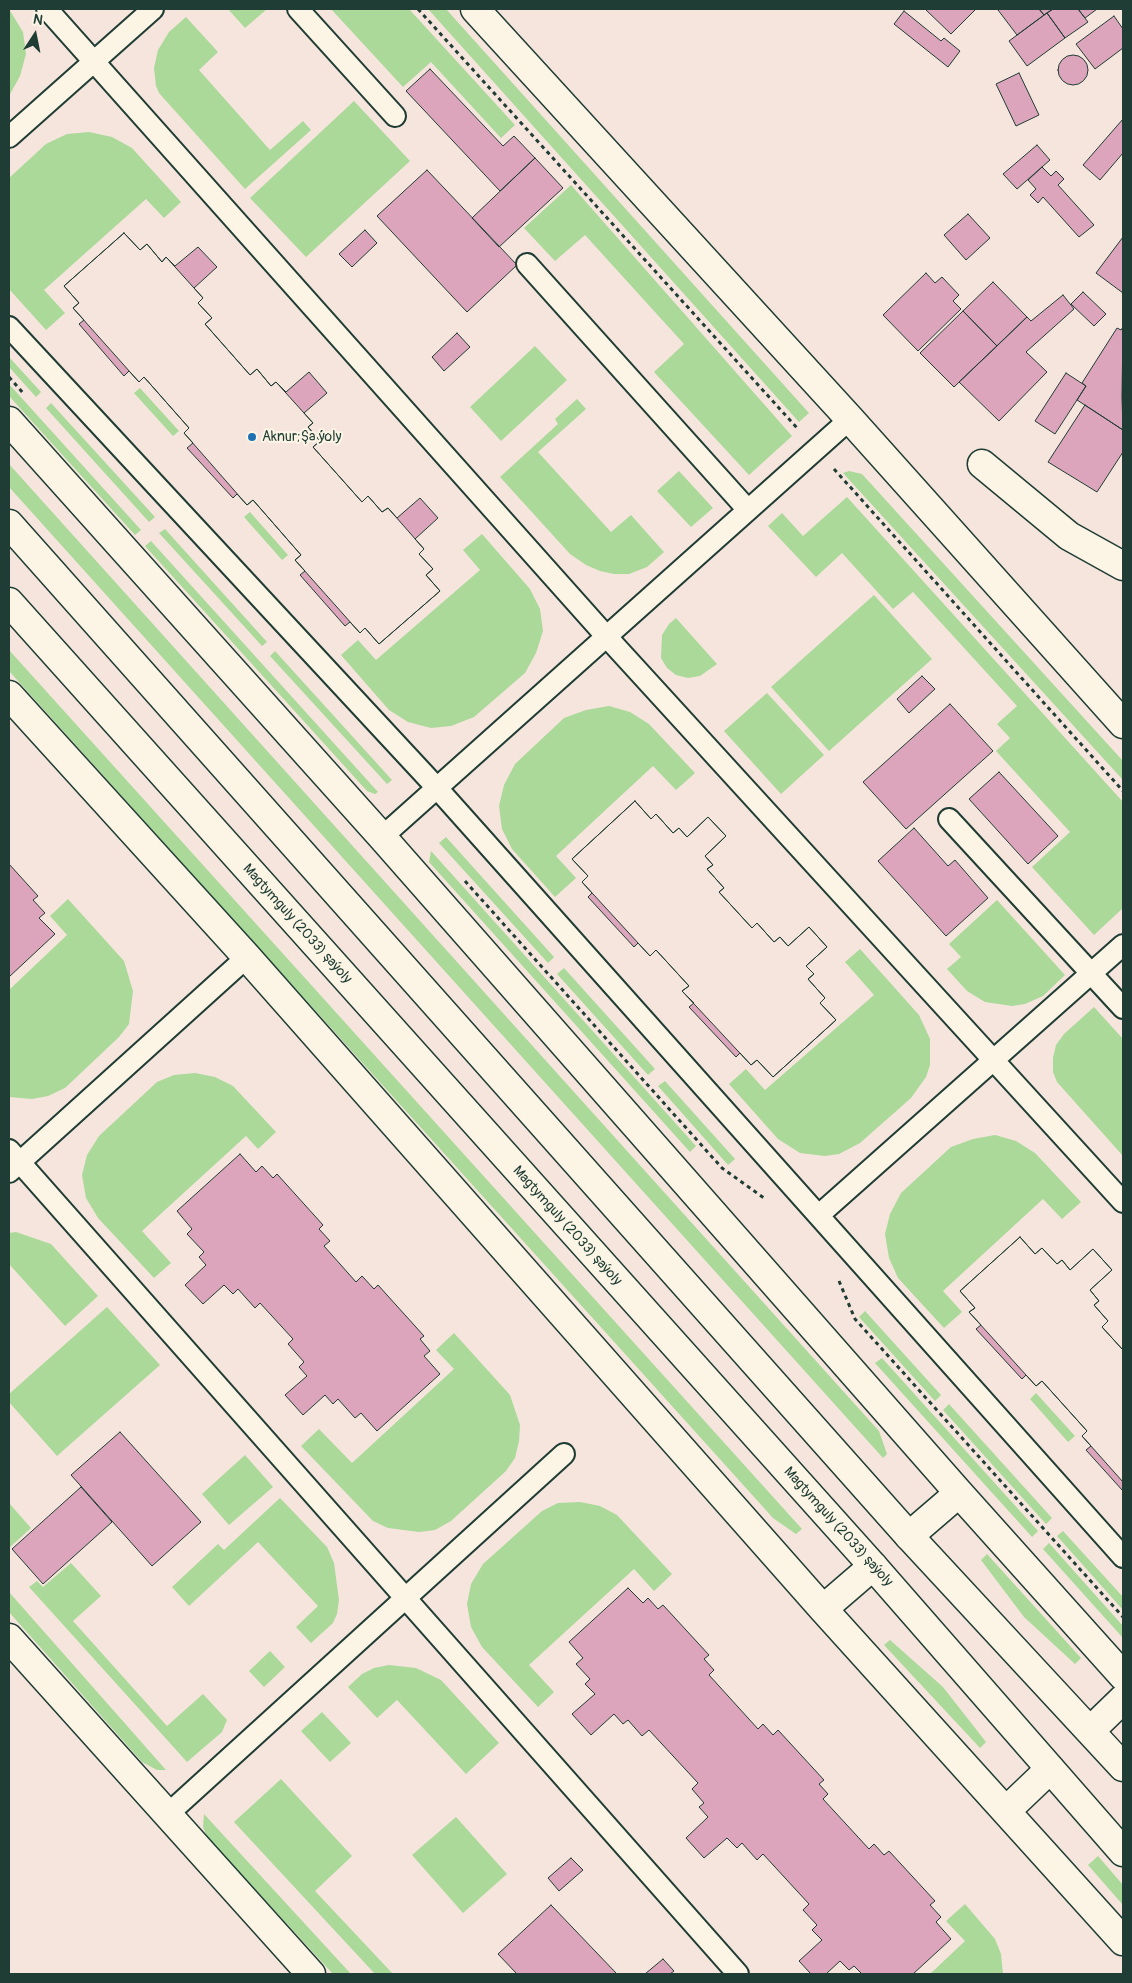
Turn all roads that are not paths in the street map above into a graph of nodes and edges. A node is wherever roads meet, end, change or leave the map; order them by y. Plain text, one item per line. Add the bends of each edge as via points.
1 (47, 9) edge
2 (153, 9) edge
3 (298, 9) edge
4 (475, 9) edge
5 (93, 61) junction
6 (395, 116) dead end
7 (9, 137) edge
8 (527, 264) dead end
9 (9, 326) edge
10 (850, 419) junction
11 (9, 420) edge
12 (982, 464) dead end
13 (748, 510) junction
14 (9, 524) edge
15 (1123, 566) edge
16 (9, 602) edge
17 (606, 636) junction
18 (9, 696) edge
19 (1123, 724) edge
20 (437, 788) junction
21 (949, 819) dead end
22 (382, 837) junction
23 (1123, 945) edge
24 (247, 957) junction
25 (1092, 973) junction
26 (1123, 1008) edge
27 (993, 1059) junction
28 (12, 1162) edge
29 (1123, 1202) edge
30 (818, 1215) junction
31 (564, 1454) dead end
32 (959, 1492) junction
33 (909, 1536) junction
34 (1123, 1557) edge
35 (872, 1566) junction
36 (405, 1598) junction
37 (823, 1608) junction
38 (9, 1638) edge
39 (1123, 1676) edge
40 (1123, 1699) edge
41 (1091, 1730) junction
42 (1123, 1767) edge
43 (1050, 1769) junction
44 (1006, 1811) junction
45 (168, 1814) junction
46 (1123, 1852) edge
47 (1123, 1941) edge
48 (311, 1974) edge
49 (738, 1974) edge

1 - 5 lane
2 - 5 lane
3 - 6 lane
4 - 10 street
5 - 7 lane
5 - 17 lane
8 - 13 lane
9 - 20 lane
10 - 13 lane
10 - 19 street
11 - 22 street
12 - 15 street via 1069,536
13 - 17 lane
14 - 33 street
16 - 35 street, Magtymguly (2033) şaýoly
17 - 20 lane
17 - 27 lane
18 - 24 street
20 - 22 lane
20 - 30 lane
21 - 25 lane
22 - 32 street
23 - 25 lane
24 - 28 lane
24 - 37 street
25 - 26 lane
25 - 27 lane
27 - 29 lane
27 - 30 lane
28 - 36 lane
30 - 34 lane
31 - 36 lane
32 - 33 street
32 - 39 street
33 - 41 street
35 - 37 street
35 - 43 street, Magtymguly (2033) şaýoly
36 - 45 lane
36 - 49 lane
37 - 44 street
38 - 45 street
40 - 41 street
41 - 42 street
43 - 44 street
43 - 46 street, Magtymguly (2033) şaýoly
44 - 47 street
45 - 48 street

